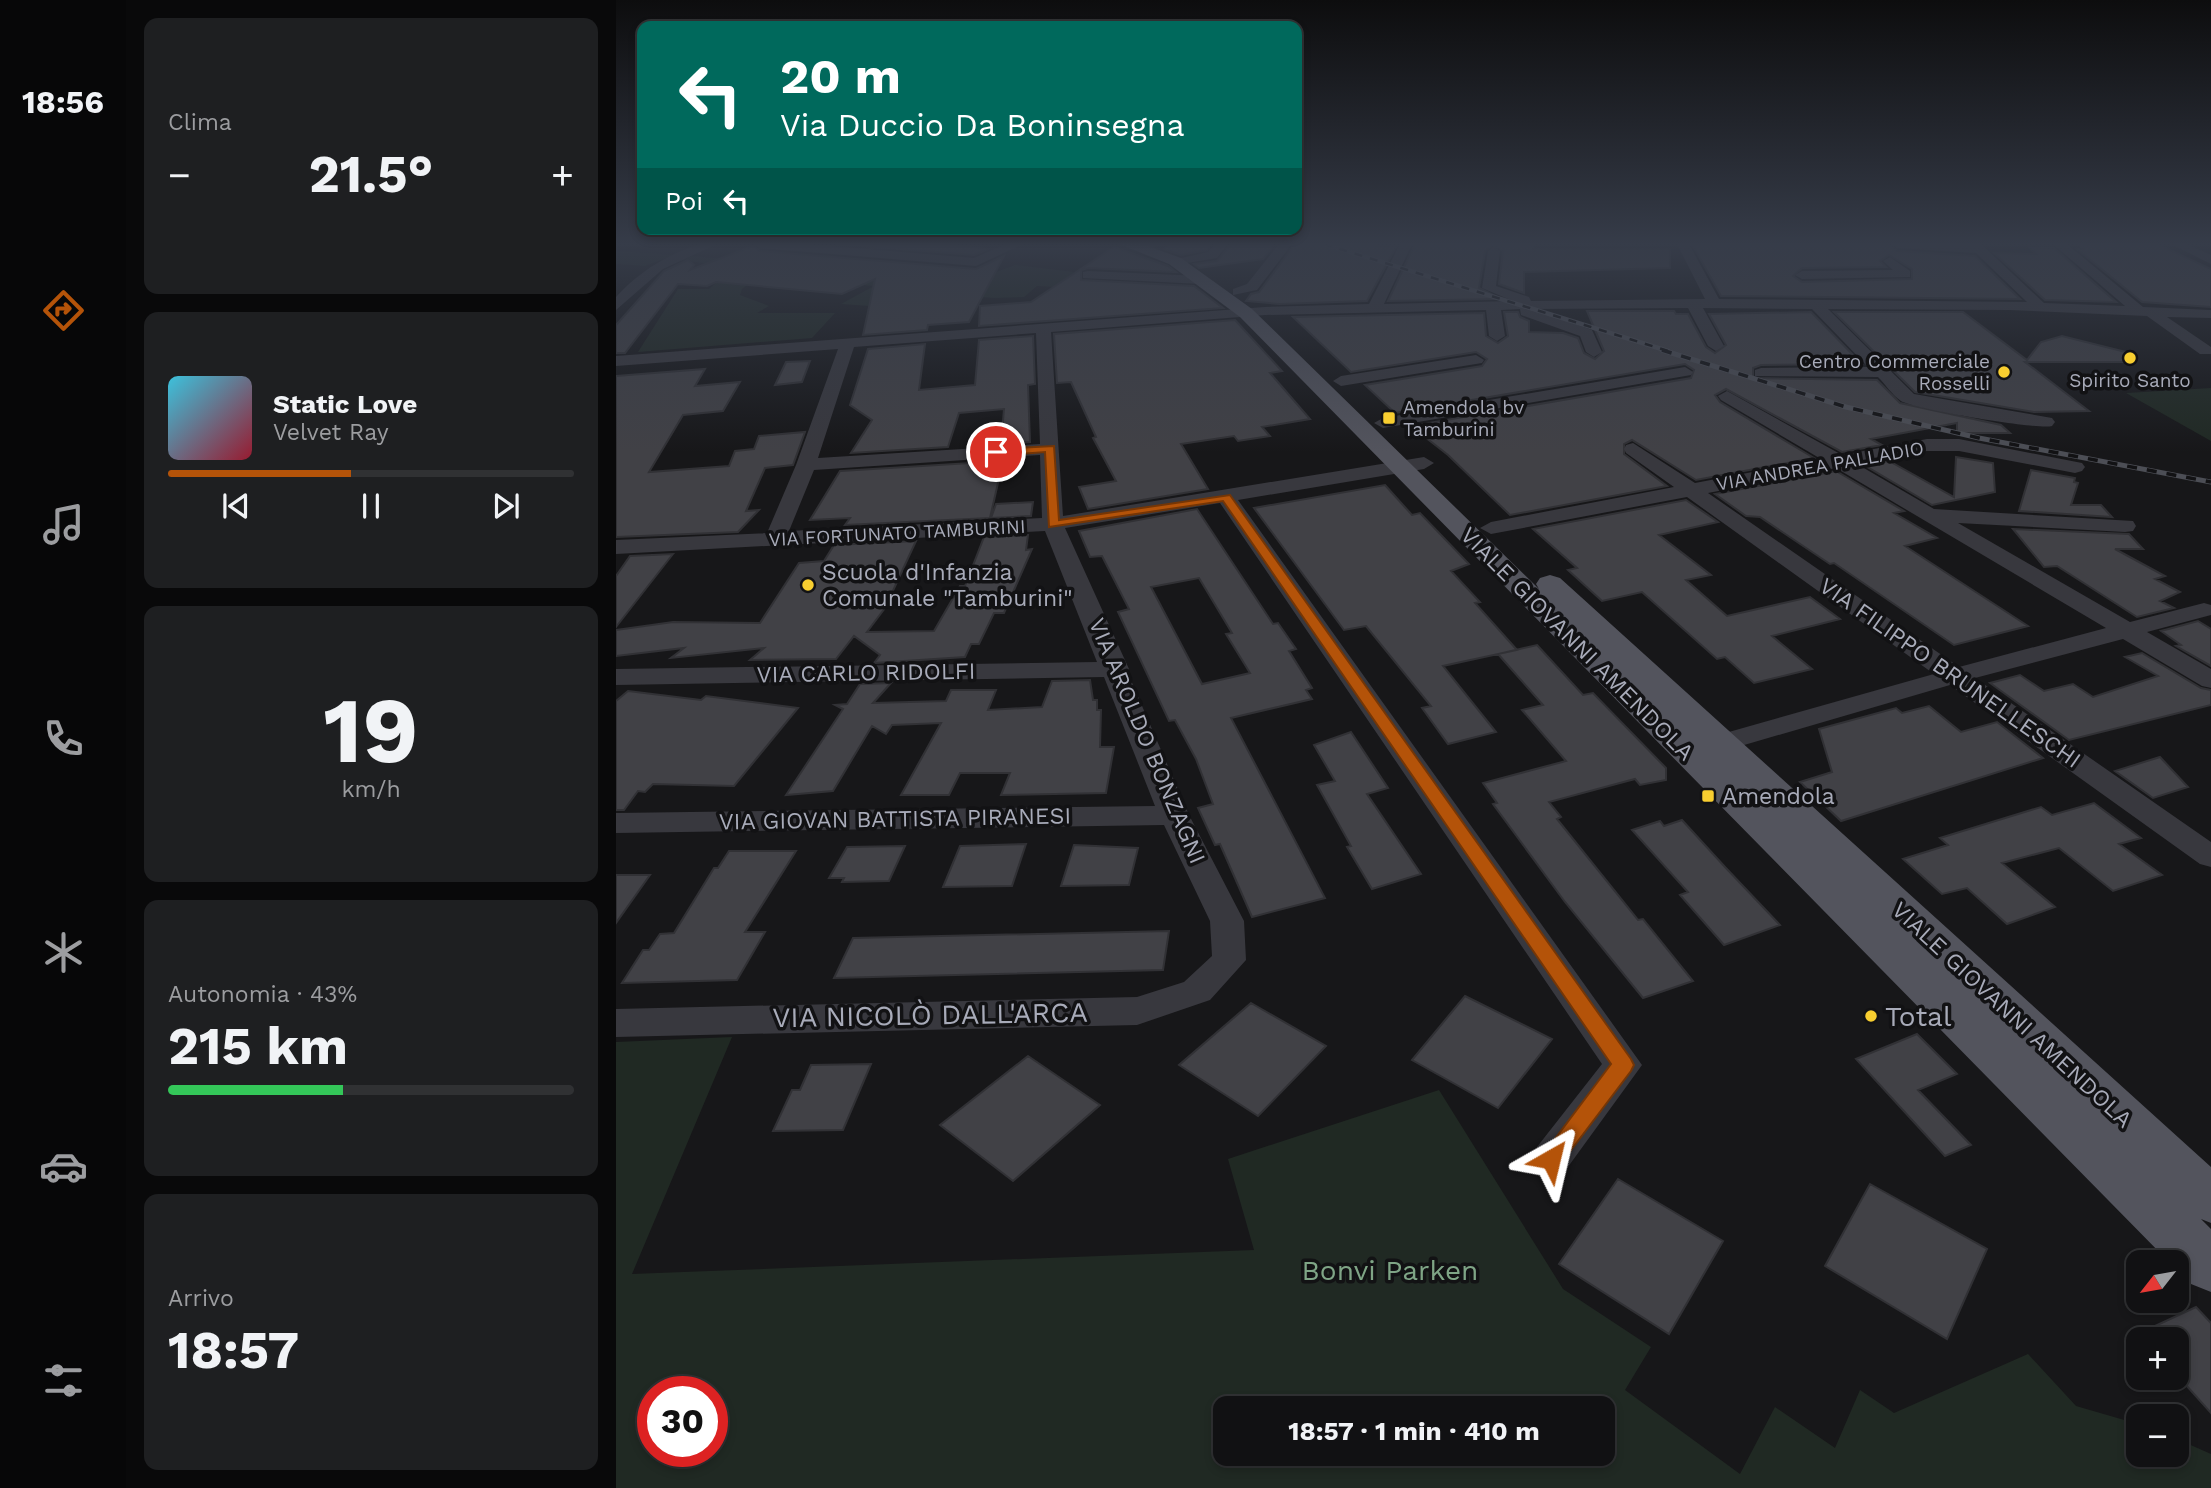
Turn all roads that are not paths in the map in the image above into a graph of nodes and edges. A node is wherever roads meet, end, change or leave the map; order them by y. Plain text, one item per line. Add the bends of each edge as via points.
1 (1236, 313) edge
2 (1267, 313) edge
3 (1268, 313) edge
4 (1494, 313) edge
5 (1532, 313) edge
6 (1699, 313) edge
7 (1829, 313) edge
8 (2148, 313) edge
9 (1042, 330) junction
10 (1497, 336) dead end
11 (847, 344) junction
12 (1716, 346) dead end
13 (2206, 351) dead end
14 (1594, 352) dead end
15 (1476, 360) dead end
16 (616, 361) edge
17 (1685, 372) dead end
18 (1882, 372) junction
19 (1761, 373) dead end
20 (1341, 380) junction
21 (1727, 396) dead end
22 (2046, 422) dead end
23 (1383, 423) junction
24 (1051, 449) junction
25 (1633, 449) dead end
26 (1839, 462) junction
27 (806, 465) junction
28 (1412, 465) junction
29 (2075, 467) dead end
30 (1689, 489) junction
31 (1226, 497) junction
32 (1927, 514) junction
33 (1053, 524) junction
34 (2125, 526) dead end
35 (1491, 528) junction
36 (775, 540) junction
37 (616, 547) edge
38 (2204, 610) dead end
39 (2127, 630) junction
40 (1116, 669) junction
41 (1954, 676) junction
42 (616, 677) edge
43 (2211, 680) edge
44 (1703, 748) junction
45 (1174, 815) junction
46 (616, 823) edge
47 (2211, 857) edge
48 (1229, 960) joint
49 (616, 1023) edge
50 (1551, 1159) dead end
51 (2211, 1199) edge
52 (2211, 1266) edge

1 - 9 street
2 - 28 main road, VIALE GIOVANNI AMENDOLA
3 - 20 main road, VIALE GIOVANNI AMENDOLA
4 - 10 street
5 - 14 street via 1587,332
6 - 12 street
7 - 18 street
8 - 13 street
9 - 11 street
9 - 24 street
11 - 16 street
11 - 27 street
15 - 20 street
17 - 23 street
18 - 19 street
18 - 22 street via 1908,398
20 - 23 main road, VIALE GIOVANNI AMENDOLA
21 - 26 street
23 - 28 main road, VIALE GIOVANNI AMENDOLA
24 - 27 street
24 - 33 street
25 - 30 street, VIA ANDREA PALLADIO
26 - 29 street, VIA ANDREA PALLADIO via 1927,445 1959,445
26 - 30 street, VIA ANDREA PALLADIO
26 - 32 street
27 - 36 street
28 - 31 street, VIA FORTUNATO TAMBURINI
28 - 35 main road, VIALE GIOVANNI AMENDOLA
28 - 44 main road, VIALE GIOVANNI AMENDOLA
30 - 35 street, VIA ANDREA PALLADIO
30 - 41 street, VIA FILIPPO BRUNELLESCHI
31 - 33 street, VIA FORTUNATO TAMBURINI
31 - 50 street via 1623,1065
32 - 34 street
32 - 39 street
33 - 36 street, VIA FORTUNATO TAMBURINI
33 - 40 street, VIA AROLDO BONZAGNI
35 - 44 main road, VIALE GIOVANNI AMENDOLA
36 - 37 street, VIA FORTUNATO TAMBURINI
38 - 39 street
39 - 41 street
39 - 43 street
40 - 42 street, VIA CARLO RIDOLFI
40 - 45 street, VIA AROLDO BONZAGNI
41 - 44 street
41 - 47 street, VIA FILIPPO BRUNELLESCHI
44 - 51 main road, VIALE GIOVANNI AMENDOLA
44 - 52 main road, VIALE GIOVANNI AMENDOLA
45 - 46 street, VIA GIOVAN BATTISTA PIRANESI
45 - 48 street, VIA AROLDO BONZAGNI via 1227,921
48 - 49 street, VIA NICOLÒ DALL'ARCA via 1197,991 1137,1011

